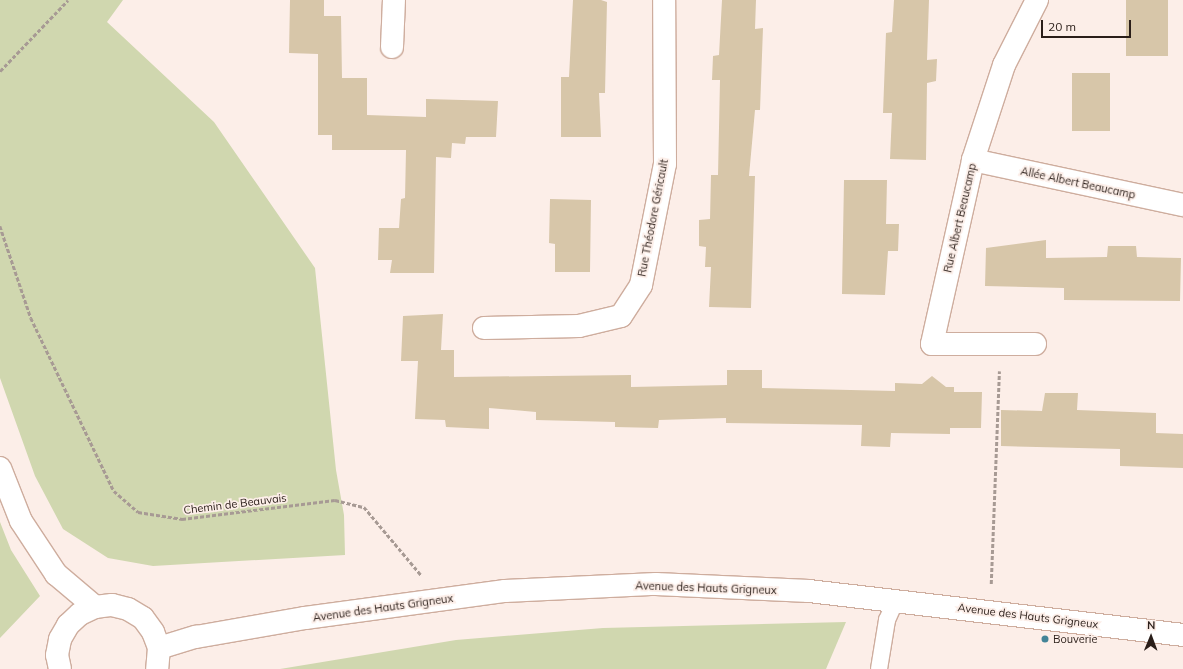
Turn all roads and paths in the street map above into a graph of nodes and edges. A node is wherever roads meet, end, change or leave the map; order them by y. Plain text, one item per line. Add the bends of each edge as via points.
1 (68, 0) edge
2 (394, 0) edge
3 (664, 0) edge
4 (1037, 0) edge
5 (392, 47) dead end
6 (0, 71) edge
7 (973, 160) junction
8 (1183, 205) edge
9 (0, 226) edge
10 (484, 328) dead end
11 (1000, 344) junction
12 (1035, 344) dead end
13 (0, 468) edge
14 (991, 584) dead end
15 (442, 600) junction
16 (896, 600) junction
17 (95, 607) junction
18 (1183, 635) edge
19 (158, 658) edge
20 (60, 669) edge
21 (879, 669) edge

1 - 6 path
2 - 5 main road
3 - 10 main road, Rue Théodore Géricault via 665,164 641,285 620,316 579,326
4 - 7 main road, Rue Albert Beaucamp via 1004,65
7 - 8 main road, Allée Albert Beaucamp
7 - 11 main road, Rue Albert Beaucamp via 932,344
9 - 15 path, Chemin de Beauvais via 31,318 110,483 138,512 182,519 336,500 364,507
11 - 12 main road, Rue Albert Beaucamp
11 - 14 path
13 - 17 main road via 21,521 56,574
15 - 16 main road, Avenue des Hauts Grigneux via 505,591 656,584 809,592
15 - 19 main road, Avenue des Hauts Grigneux via 298,620 196,638
16 - 18 main road, Avenue des Hauts Grigneux
16 - 21 lane via 887,620
17 - 19 main road via 112,605 128,609 138,615 153,632
17 - 20 main road via 80,614 68,625 60,639

